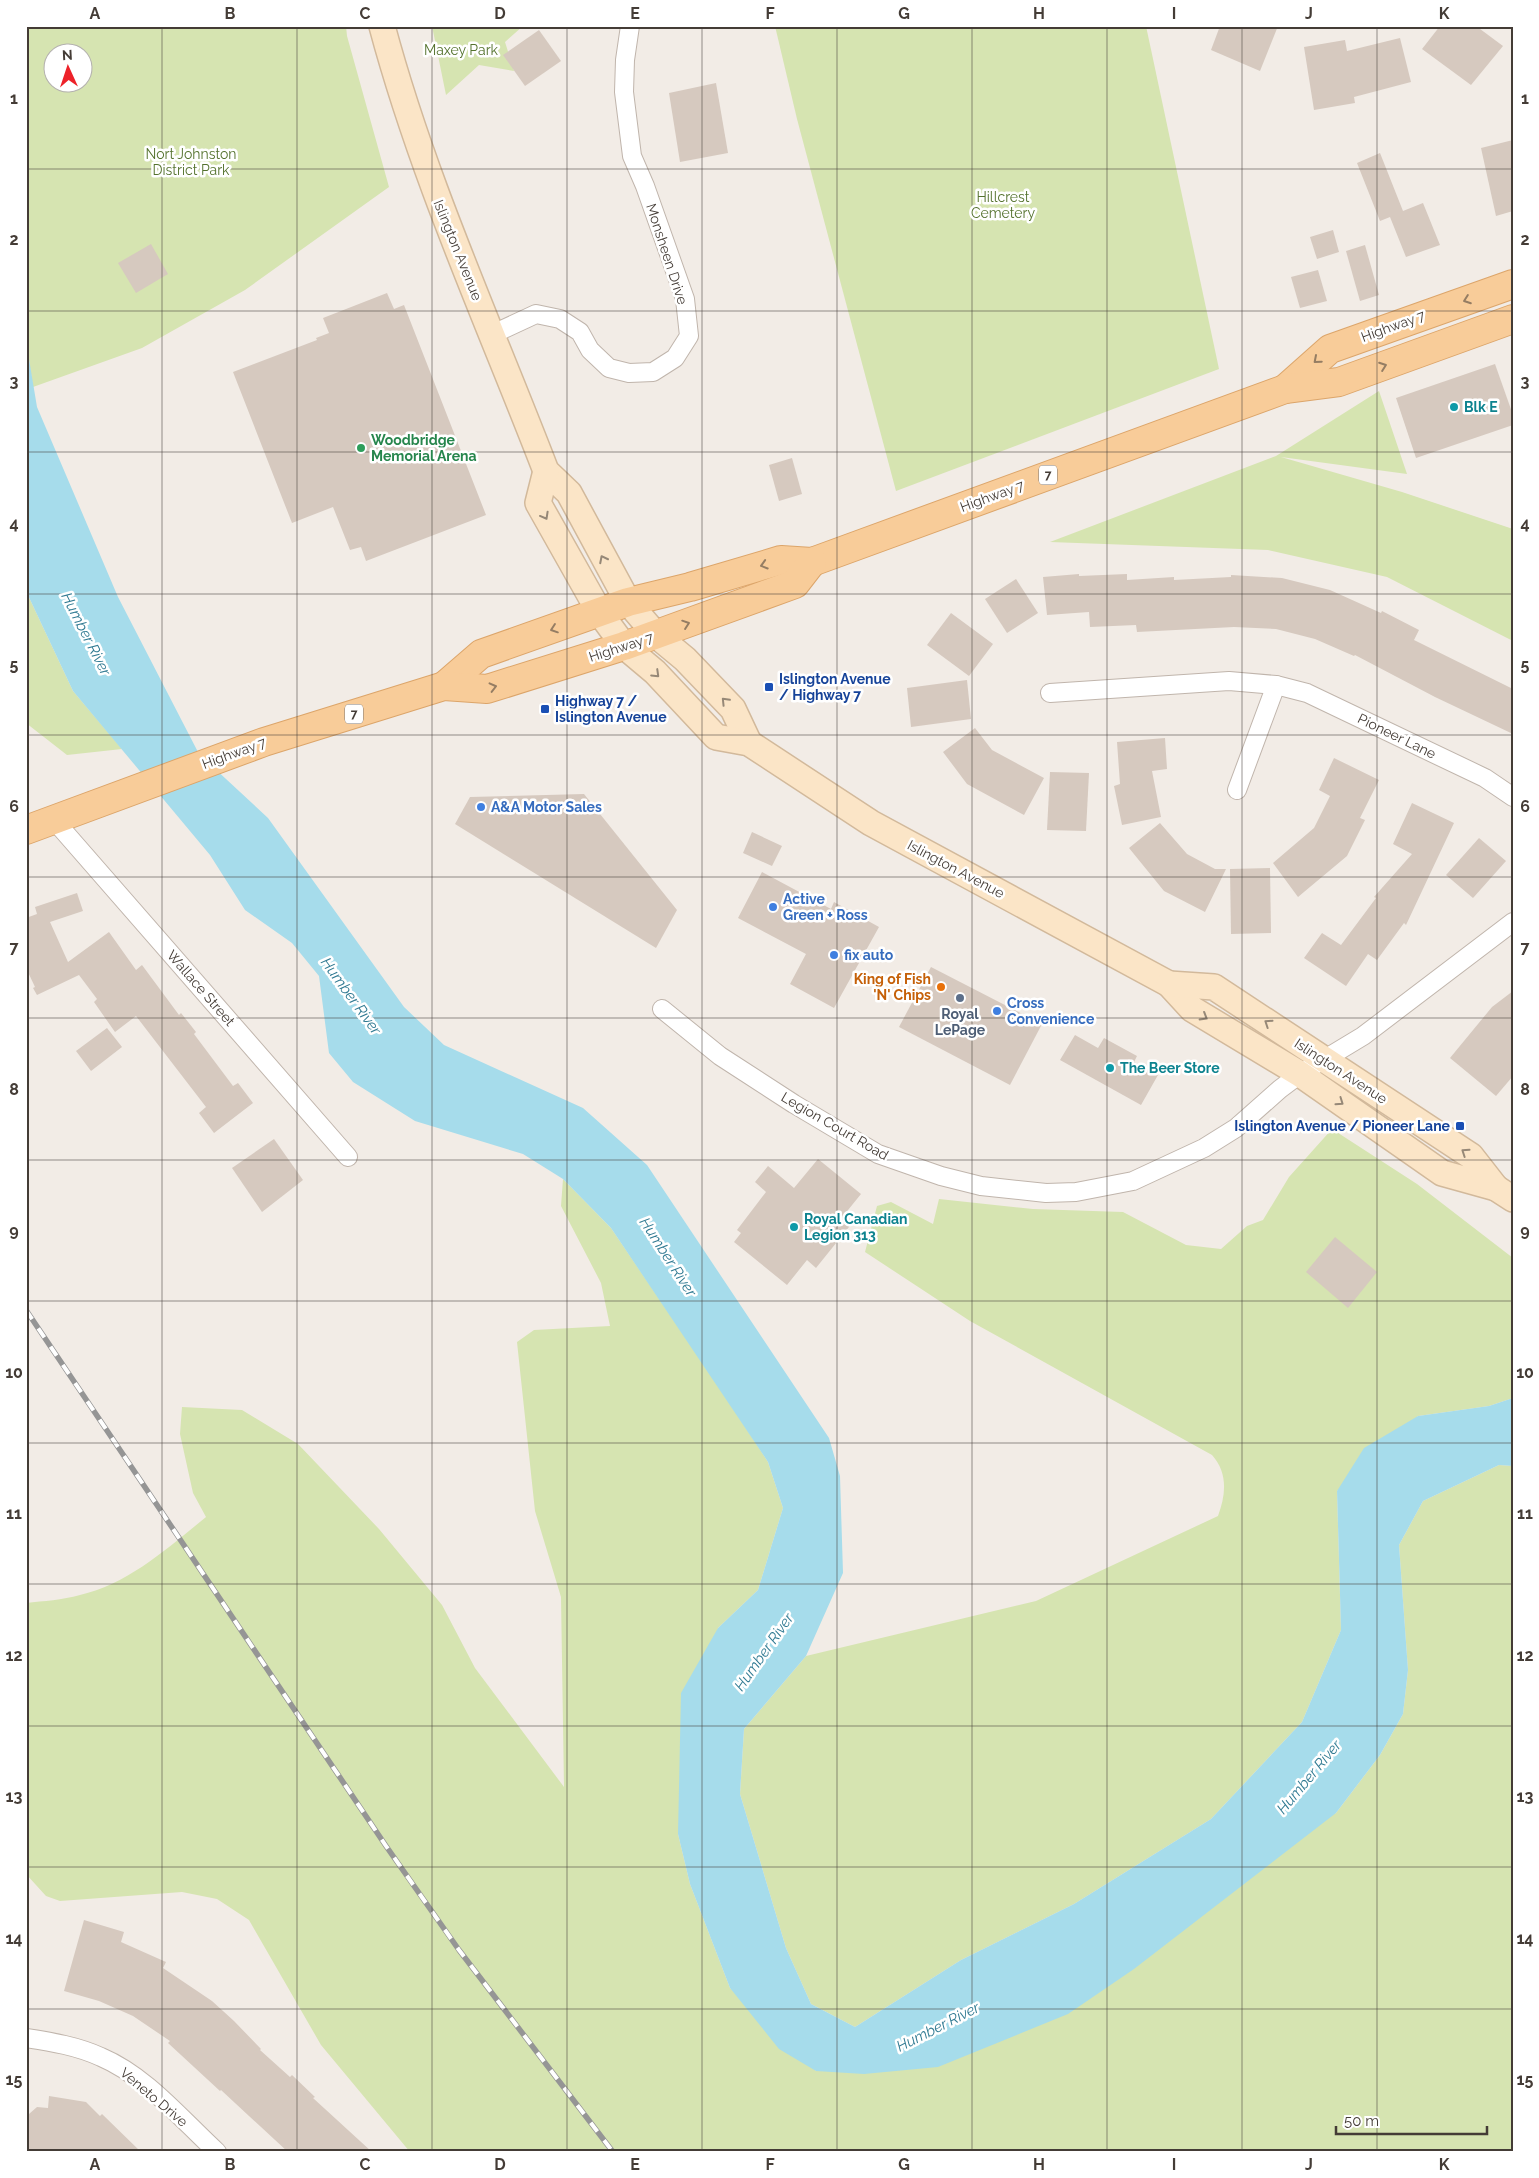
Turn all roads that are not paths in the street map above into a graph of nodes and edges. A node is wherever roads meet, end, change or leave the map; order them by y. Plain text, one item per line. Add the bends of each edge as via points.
1 (382, 26) edge
2 (630, 26) edge
3 (1513, 284) edge
4 (1513, 319) edge
5 (492, 334) junction
6 (1285, 389) junction
7 (546, 470) junction
8 (812, 562) junction
9 (628, 602) junction
10 (600, 612) junction
11 (656, 635) junction
12 (624, 646) junction
13 (1276, 685) junction
14 (444, 686) junction
15 (1050, 693) dead end
16 (749, 743) junction
17 (1237, 790) dead end
18 (1513, 797) edge
19 (54, 820) junction
20 (26, 830) edge
21 (1513, 922) edge
22 (1169, 984) junction
23 (662, 1009) dead end
24 (1324, 1060) junction
25 (1300, 1074) junction
26 (348, 1157) dead end
27 (1504, 1194) edge
28 (26, 2038) edge
29 (217, 2152) edge

1 - 5 main road, Islington Avenue via 437,198
2 - 5 street, Monsheen Drive via 624,92 632,156 685,299 689,336 675,358 653,372 629,373 610,368 590,350 580,332 560,319 536,314
3 -> 6 main road, Highway 7 / 7 via 1330,349
6 -> 4 main road, Highway 7 / 7 via 1339,382
5 - 7 main road, Islington Avenue
6 - 8 main road, Highway 7 / 7
9 -> 7 main road, Islington Avenue via 569,493
7 -> 10 main road, Islington Avenue via 538,503
8 -> 9 main road, Highway 7 / 7 via 781,560
11 -> 8 main road, Highway 7 / 7 via 795,584
9 - 10 main road, Highway 7 / 7
9 - 11 main road, Islington Avenue
10 - 12 main road, Islington Avenue
10 -> 14 main road, Highway 7 / 7 via 482,654
11 - 12 main road, Highway 7 / 7
16 -> 11 main road, Islington Avenue via 733,709 685,659
14 -> 12 main road, Highway 7 / 7 via 487,690
12 -> 16 main road, Islington Avenue via 655,672 716,737
13 - 15 street, Pioneer Lane via 1229,680
13 - 17 street
13 - 18 street, Pioneer Lane via 1325,701 1485,778
14 - 19 main road, Highway 7 / 7 via 264,742
16 - 22 main road, Islington Avenue via 871,822
19 - 20 main road, Highway 7 / 7
19 - 26 street, Wallace Street
21 - 24 street via 1363,1036
24 -> 22 main road, Islington Avenue via 1214,987
22 -> 25 main road, Islington Avenue via 1192,1010
23 - 25 street, Legion Court Road via 720,1056 878,1154 941,1176 997,1189 1076,1192 1133,1181 1204,1148 1236,1128 1261,1103
24 - 25 street, Legion Court Road
27 -> 24 main road, Islington Avenue via 1472,1156
25 -> 27 main road, Islington Avenue via 1442,1174
28 - 29 street, Veneto Drive via 77,2048 125,2070

